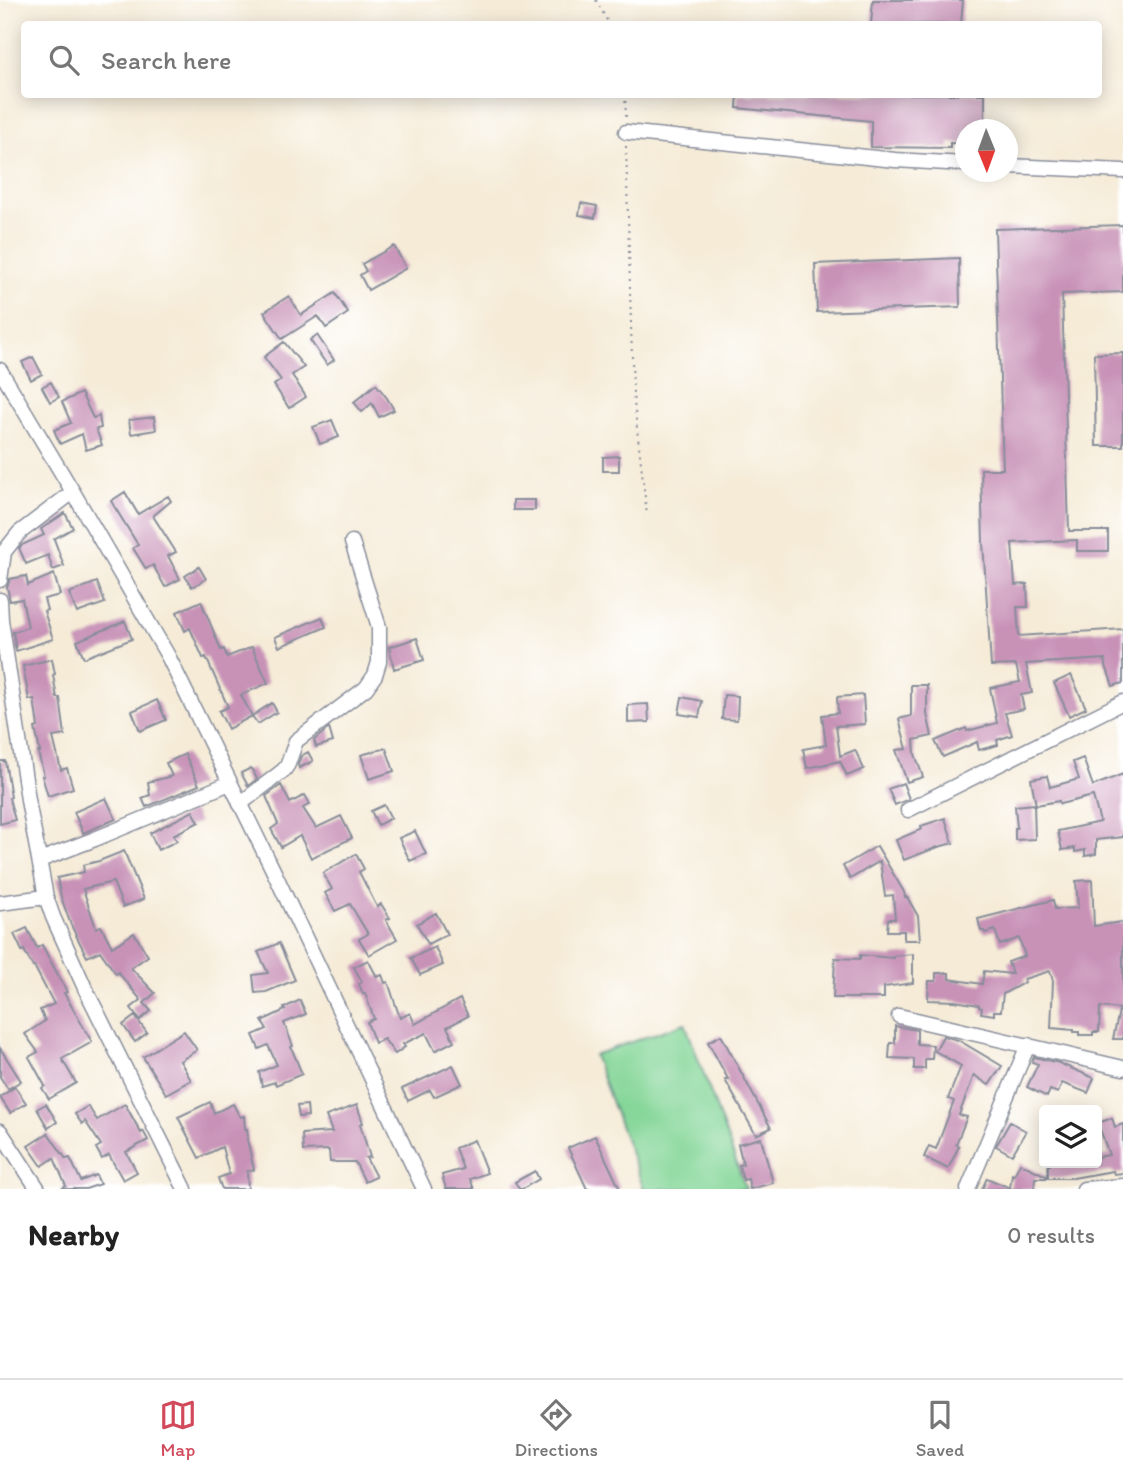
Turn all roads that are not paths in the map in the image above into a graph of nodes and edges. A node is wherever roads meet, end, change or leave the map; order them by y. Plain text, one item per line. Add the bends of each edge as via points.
1 (626, 132) road end
2 (955, 163) edge
3 (1018, 166) edge
4 (1123, 171) edge
5 (0, 370) edge
6 (73, 492) junction
7 (352, 542) dead end
8 (0, 580) edge
9 (0, 600) edge
10 (1123, 702) edge
11 (230, 783) junction
12 (240, 804) junction
13 (908, 810) dead end
14 (40, 860) junction
15 (46, 897) junction
16 (0, 903) edge
17 (899, 1016) dead end
18 (1028, 1045) junction
19 (1123, 1068) edge
20 (0, 1132) edge
21 (1123, 1186) edge
22 (31, 1187) edge
23 (185, 1189) edge
24 (424, 1189) edge
25 (968, 1189) edge
26 (1084, 1189) edge

1 - 2 street
3 - 4 street
5 - 6 street
6 - 8 street via 19,533 4,552
6 - 11 street via 168,656
7 - 12 street via 379,627 376,675 366,688 296,741 284,770
9 - 14 street
10 - 13 street
11 - 12 street
11 - 14 street
12 - 24 street
14 - 15 street
15 - 16 street
15 - 23 street via 84,986
17 - 18 street
18 - 19 street
18 - 25 street
20 - 22 street
21 - 26 street

